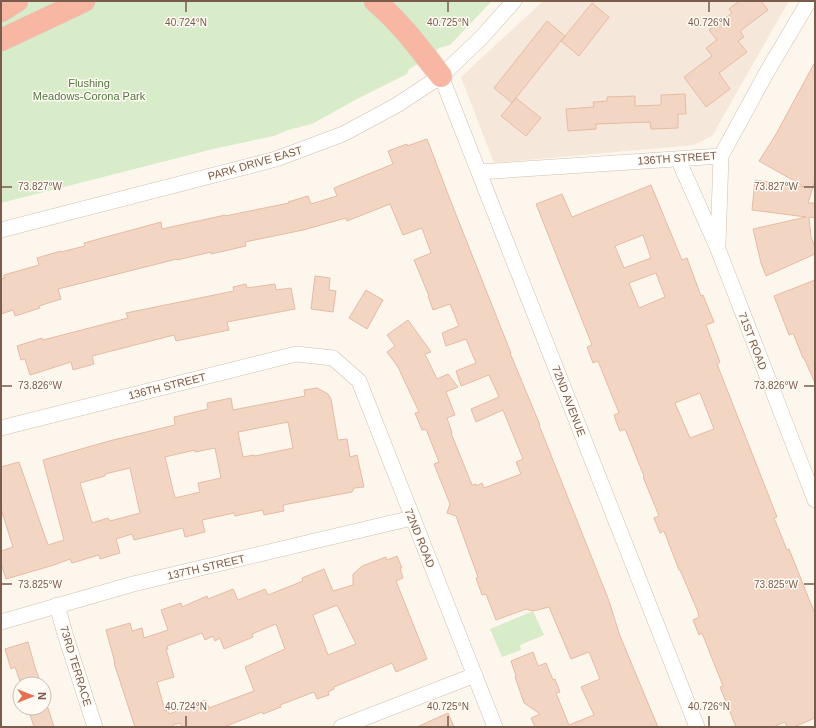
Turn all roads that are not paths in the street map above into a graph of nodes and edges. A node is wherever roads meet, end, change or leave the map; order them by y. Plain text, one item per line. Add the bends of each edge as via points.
1 (17, 1) edge
2 (84, 1) edge
3 (375, 1) edge
4 (514, 1) edge
5 (808, 1) edge
6 (1, 11) edge
7 (1, 40) edge
8 (441, 76) junction
9 (721, 156) junction
10 (678, 159) junction
11 (479, 172) junction
12 (1, 230) edge
13 (718, 249) junction
14 (333, 358) joint
15 (1, 427) edge
16 (815, 500) edge
17 (412, 518) junction
18 (57, 606) junction
19 (1, 622) edge
20 (475, 675) junction
21 (95, 727) edge
22 (341, 727) edge
23 (496, 727) edge
24 (696, 727) edge

1 - 6 highway
2 - 7 highway
3 - 8 highway via 405,29
4 - 8 street, PARK DRIVE EAST via 482,37
5 - 9 street, 136TH STREET
8 - 11 street, 72ND AVENUE
8 - 12 street, PARK DRIVE EAST via 397,105 343,134 276,159
9 - 10 street, 136TH STREET
9 - 13 street, 71ST ROAD
10 - 11 street, 136TH STREET
10 - 13 street, 71ST ROAD
11 - 24 street, 72ND AVENUE
13 - 16 street, 71ST ROAD
14 - 15 street, 136TH STREET via 296,354
14 - 17 street, 72ND ROAD via 359,381
17 - 18 street, 137TH STREET via 133,584
17 - 20 street, 72ND ROAD
18 - 19 street, 137TH STREET
18 - 21 street, 73RD TERRACE
20 - 22 street
20 - 23 street, 72ND ROAD

